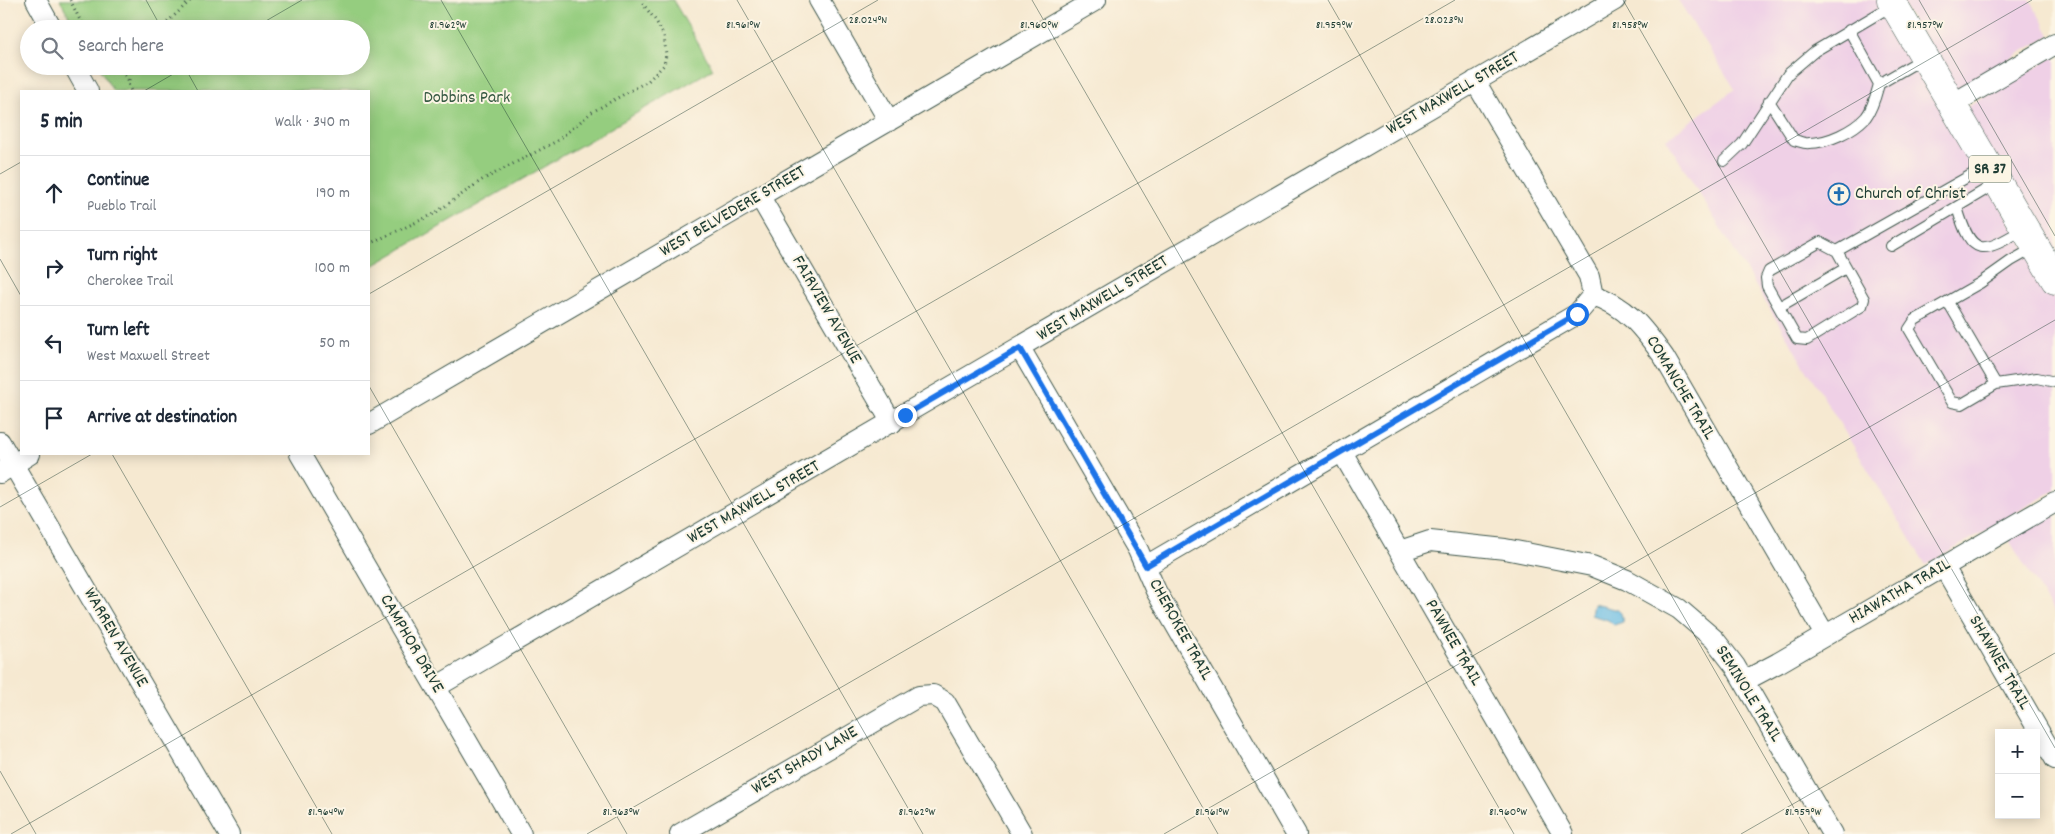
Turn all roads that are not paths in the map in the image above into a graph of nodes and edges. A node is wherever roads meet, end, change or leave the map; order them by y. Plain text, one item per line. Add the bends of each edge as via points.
1 (36, 0) edge
2 (819, 0) edge
3 (1096, 0) edge
4 (1615, 0) edge
5 (1892, 2) edge
6 (47, 20) edge
7 (1849, 30) junction
8 (2055, 44) edge
9 (1924, 58) junction
10 (79, 75) edge
11 (1476, 81) junction
12 (1879, 84) junction
13 (87, 90) edge
14 (1769, 101) junction
15 (1951, 105) junction
16 (889, 121) junction
17 (1724, 161) dead end
18 (1993, 174) junction
19 (760, 196) junction
20 (1957, 207) junction
21 (1891, 246) dead end
22 (1837, 250) junction
23 (2042, 254) edge
24 (1846, 268) junction
25 (1593, 295) junction
26 (1948, 302) junction
27 (1779, 307) junction
28 (1020, 348) junction
29 (2055, 382) edge
30 (1996, 384) junction
31 (370, 423) edge
32 (892, 423) junction
33 (0, 442) edge
34 (1342, 452) junction
35 (28, 455) edge
36 (307, 456) edge
37 (7, 469) edge
38 (2055, 502) edge
39 (1400, 551) junction
40 (1146, 566) junction
41 (1944, 567) junction
42 (1825, 635) junction
43 (1744, 681) junction
44 (436, 687) junction
45 (2055, 759) edge
46 (229, 834) edge
47 (521, 834) edge
48 (680, 834) edge
49 (1022, 834) edge
50 (1296, 834) edge
51 (1563, 834) edge
52 (1832, 834) edge

1 - 6 street
2 - 16 street
3 - 16 street, WEST BELVEDERE STREET
4 - 11 street, WEST MAXWELL STREET
5 - 7 lane
5 - 9 main road, SR 37
7 - 12 lane
7 - 14 lane via 1814,51 1788,74
8 - 15 street
9 - 12 lane
9 - 15 main road, SR 37
10 - 13 street
11 - 25 street via 1589,276
11 - 28 street, WEST MAXWELL STREET
12 - 14 lane via 1873,104 1854,127 1830,139 1808,144 1794,140
14 - 17 lane via 1742,144
15 - 18 main road, SR 37
16 - 19 street, WEST BELVEDERE STREET
18 - 20 lane
18 - 22 lane
18 - 23 main road, SR 37
19 - 31 street, WEST BELVEDERE STREET
19 - 32 street, FAIRVIEW AVENUE
20 - 21 lane
20 - 23 lane via 1966,234 1975,244 1984,248 1995,246
22 - 24 lane
22 - 27 lane via 1820,242 1769,271 1767,286
23 - 26 lane
24 - 27 lane
24 - 27 lane via 1864,299 1862,306 1807,340 1797,339
25 - 34 street via 1577,314
25 - 42 street, COMANCHE TRAIL via 1632,316 1664,357
26 - 30 lane
26 - 30 lane via 1915,320 1910,329 1952,402 1962,404
28 - 32 street, WEST MAXWELL STREET
28 - 40 street, CHEROKEE TRAIL
29 - 30 lane via 2037,378
32 - 44 street, WEST MAXWELL STREET
33 - 37 street, WARREN AVENUE
34 - 39 street, PAWNEE TRAIL
34 - 40 street
35 - 37 street
36 - 44 street, CAMPHOR DRIVE
37 - 46 street, WARREN AVENUE
38 - 41 street, HIAWATHA TRAIL
39 - 43 street, SEMINOLE TRAIL via 1430,541 1505,549 1600,570 1627,580 1692,619 1714,639
39 - 51 street, PAWNEE TRAIL
40 - 50 street, CHEROKEE TRAIL via 1156,591
41 - 42 street, HIAWATHA TRAIL
41 - 45 street, SHAWNEE TRAIL
42 - 43 street, HIAWATHA TRAIL
43 - 52 street, SEMINOLE TRAIL
44 - 47 street, CAMPHOR DRIVE
48 - 49 street, WEST SHADY LANE via 908,702 919,696 932,695 945,702

